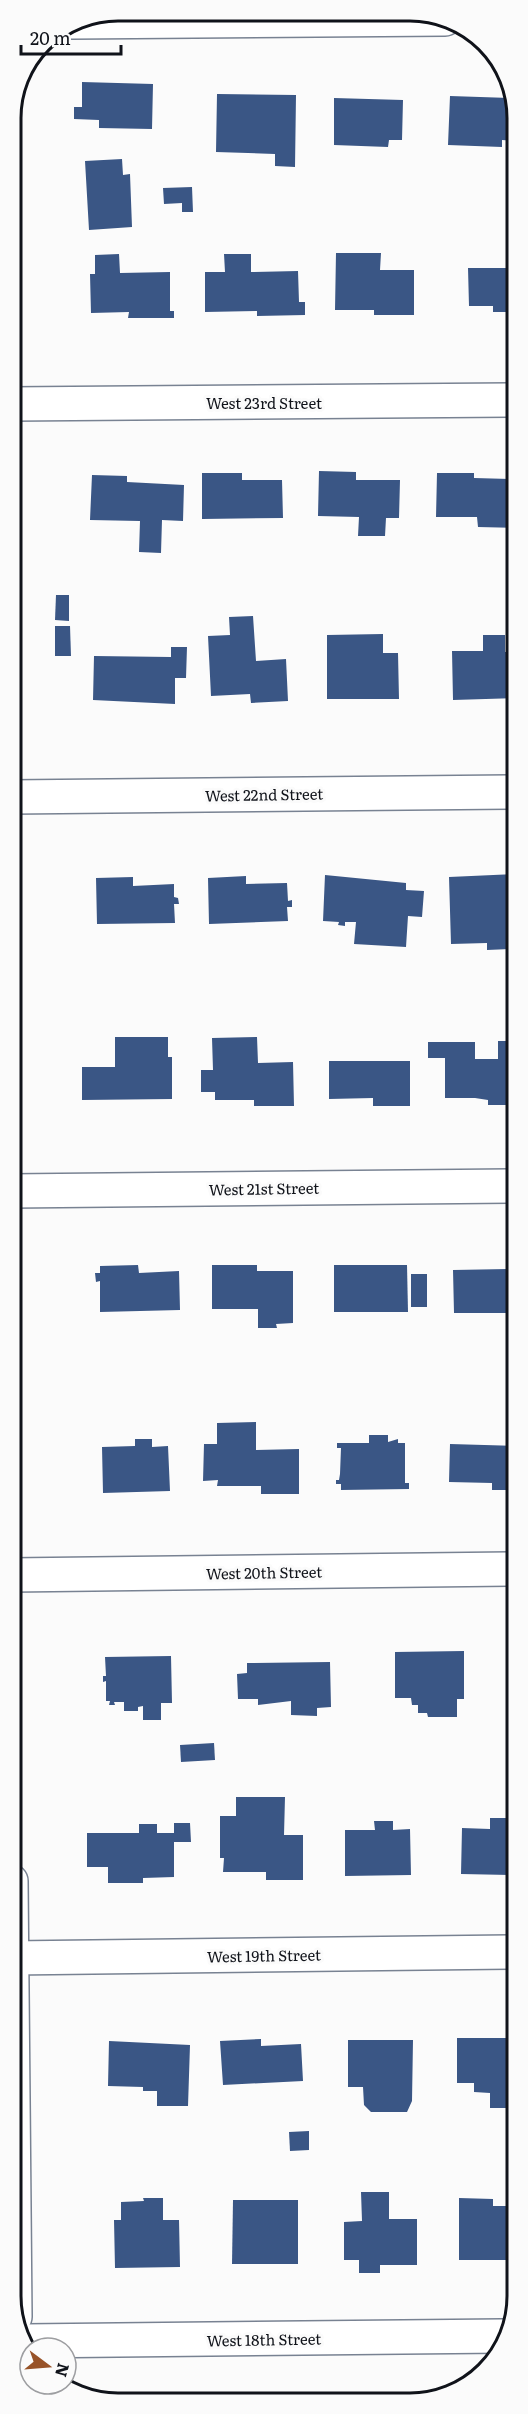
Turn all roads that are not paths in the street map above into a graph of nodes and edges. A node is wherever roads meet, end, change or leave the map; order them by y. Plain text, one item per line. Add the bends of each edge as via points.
1 (196, 21) edge
2 (112, 22) edge
3 (507, 400) edge
4 (21, 404) edge
5 (507, 792) edge
6 (21, 797) edge
7 (507, 1186) edge
8 (21, 1191) edge
9 (507, 1569) edge
10 (21, 1575) edge
11 (507, 1952) edge
12 (21, 1958) edge
13 (498, 2336) edge
14 (78, 2340) edge

1 - 2 street
3 - 4 street, West 23rd Street
5 - 6 street, West 22nd Street
7 - 8 street, West 21st Street
9 - 10 street, West 20th Street
11 - 12 street, West 19th Street
13 - 14 street, West 18th Street

